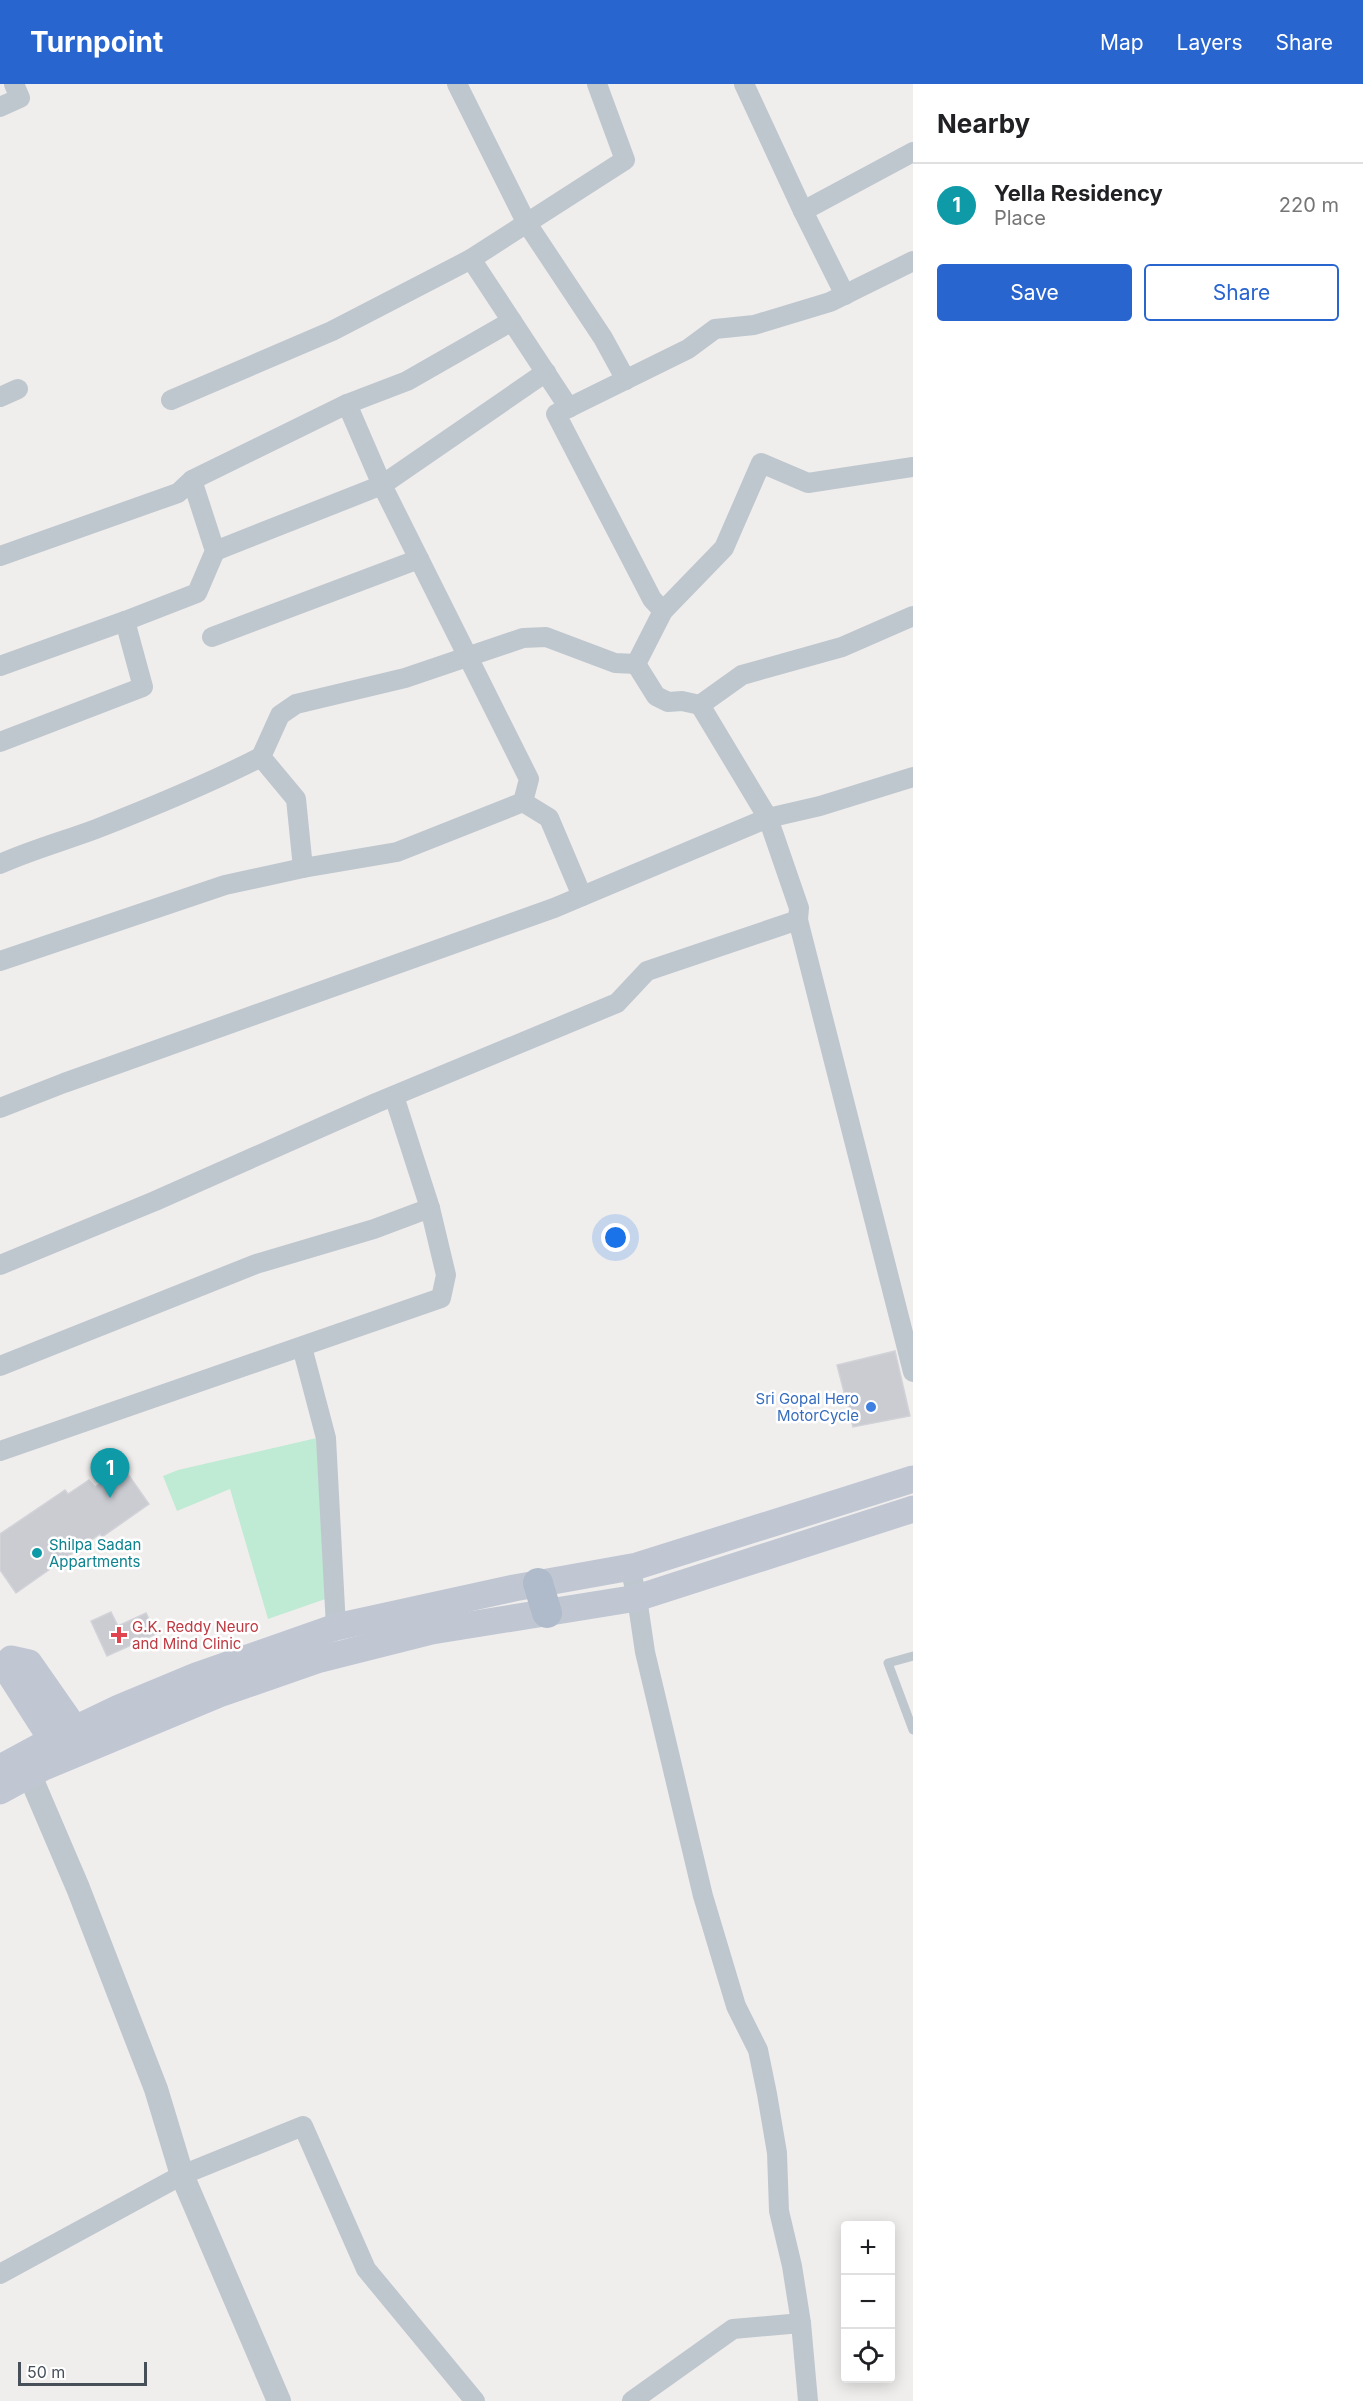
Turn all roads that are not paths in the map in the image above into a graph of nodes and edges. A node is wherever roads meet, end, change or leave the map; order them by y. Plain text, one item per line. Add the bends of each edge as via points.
1 (14, 84) edge
2 (457, 84) edge
3 (597, 84) edge
4 (744, 84) edge
5 (0, 107) edge
6 (913, 152) edge
7 (803, 211) junction
8 (526, 222) junction
9 (471, 259) junction
10 (913, 261) edge
11 (845, 294) junction
12 (512, 321) junction
13 (546, 372) junction
14 (626, 380) junction
15 (18, 388) dead end
16 (0, 397) edge
17 (171, 400) dead end
18 (347, 404) junction
19 (569, 408) junction
20 (913, 467) edge
21 (192, 480) junction
22 (382, 485) junction
23 (215, 551) junction
24 (0, 556) edge
25 (419, 559) junction
26 (663, 611) junction
27 (913, 616) edge
28 (125, 621) junction
29 (212, 637) dead end
30 (468, 657) junction
31 (636, 664) junction
32 (0, 666) edge
33 (700, 705) junction
34 (0, 742) edge
35 (261, 757) junction
36 (913, 777) edge
37 (523, 802) junction
38 (768, 818) junction
39 (0, 864) edge
40 (303, 868) junction
41 (582, 896) junction
42 (798, 920) junction
43 (0, 961) edge
44 (394, 1096) junction
45 (0, 1108) edge
46 (430, 1208) junction
47 (0, 1265) edge
48 (302, 1347) junction
49 (0, 1366) edge
50 (913, 1372) edge
51 (0, 1451) edge
52 (913, 1479) edge
53 (913, 1509) edge
54 (630, 1567) junction
55 (538, 1583) junction
56 (637, 1598) junction
57 (547, 1612) junction
58 (336, 1627) junction
59 (6, 1652) edge
60 (913, 1656) edge
61 (913, 1730) edge
62 (63, 1734) junction
63 (17, 1766) edge
64 (0, 1791) edge
65 (182, 2175) junction
66 (0, 2274) edge
67 (801, 2323) junction
68 (279, 2401) edge
69 (475, 2401) edge
70 (632, 2401) edge
71 (808, 2401) edge

1 - 5 street via 20,98
2 - 8 street
3 - 8 street via 625,160
4 - 7 street
6 - 7 street
7 - 11 street
8 - 9 street
8 - 14 street
9 - 12 street
9 - 17 street via 332,331
10 - 11 street
11 - 14 street via 754,326 715,329 688,349
12 - 13 street
12 - 18 street via 407,381
13 - 19 street
13 - 22 street
14 - 19 street
15 - 16 street
18 - 21 street
18 - 22 street
19 - 26 street via 556,414 652,599
20 - 26 street via 808,483 761,463 724,548
21 - 23 street
21 - 24 street via 178,493
22 - 23 street
22 - 25 street
23 - 28 street via 197,593
25 - 29 street
25 - 30 street
26 - 31 street
27 - 33 street via 842,647 742,675
28 - 32 street
28 - 34 street via 143,687
30 - 31 street via 523,638 546,637 615,663
30 - 35 street via 405,678 296,704 280,715
30 - 37 street via 529,779
31 - 33 street via 656,696 668,702
33 - 38 street
35 - 39 street via 217,780
35 - 40 street via 296,799
36 - 38 street
37 - 40 street via 397,852
37 - 41 street via 549,818
38 - 41 street
38 - 42 street via 799,908
40 - 43 street via 225,885
41 - 45 street
42 - 44 street via 647,971 617,1003
42 - 50 street
44 - 46 street
44 - 47 street
46 - 48 street via 446,1275 441,1298
46 - 49 street via 256,1264
48 - 51 street
48 - 58 street via 326,1438
52 - 54 main road
53 - 56 main road
54 - 55 main road
54 - 56 street
55 - 57 main road
55 - 58 main road
56 - 57 main road
56 - 67 street via 645,1652 704,1896 736,2006 758,2050 777,2153 778,2211
57 - 63 main road via 432,1631 317,1660
58 - 62 main road via 196,1676
59 - 62 main road via 11,1676
60 - 61 lane via 888,1663
62 - 63 main road
63 - 64 main road
63 - 65 street via 78,1888 156,2089
65 - 66 street
65 - 68 street
65 - 69 street via 303,2126 366,2269
67 - 70 street via 733,2329
67 - 71 street

